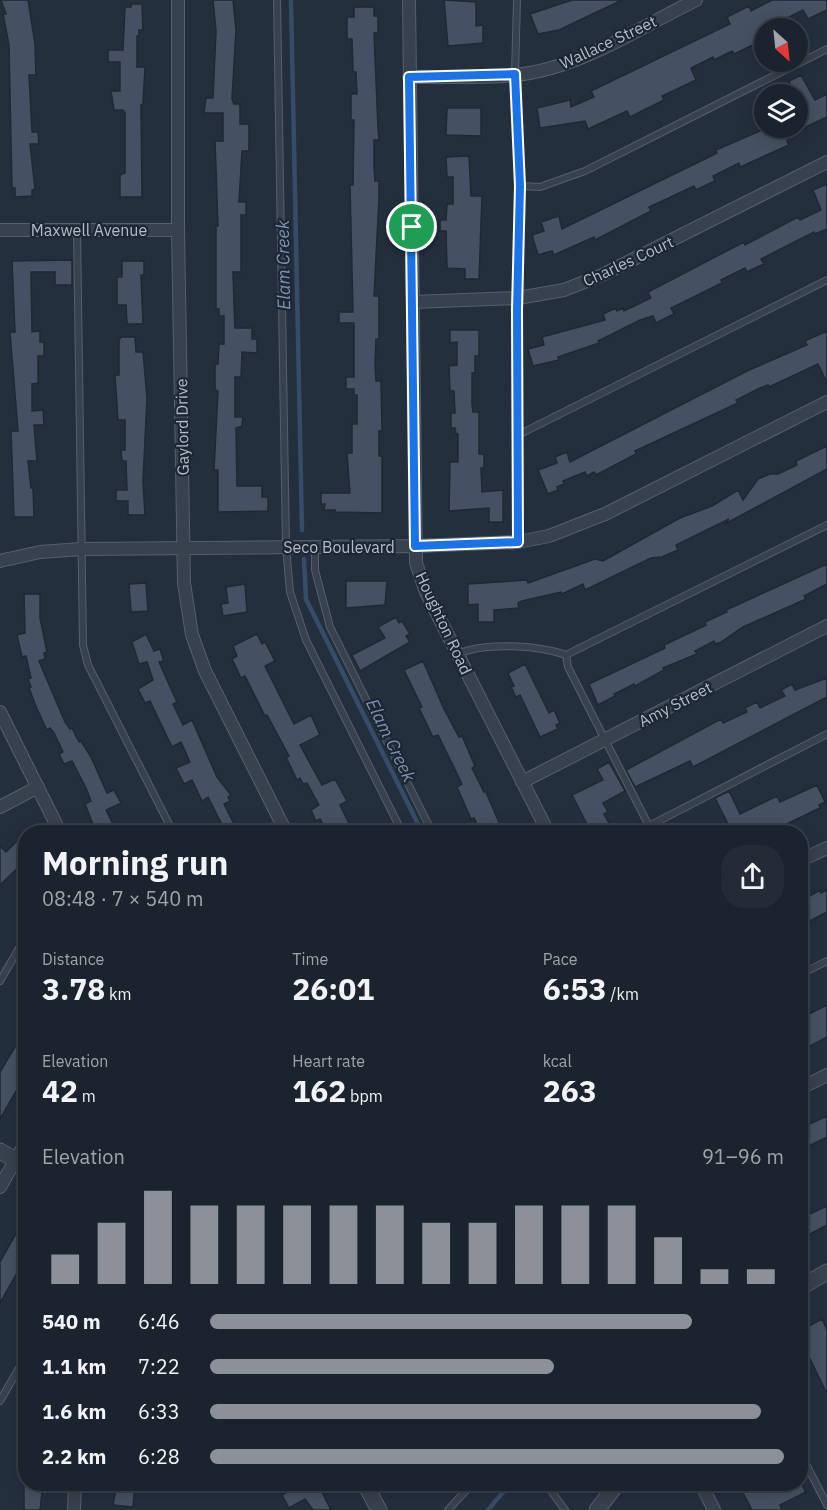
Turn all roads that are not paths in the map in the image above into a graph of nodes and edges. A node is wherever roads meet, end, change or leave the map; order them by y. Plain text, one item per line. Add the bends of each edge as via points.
1 (178, 0) edge
2 (278, 0) edge
3 (409, 0) edge
4 (517, 0) edge
5 (696, 0) edge
6 (827, 49) edge
7 (515, 74) junction
8 (409, 77) junction
9 (827, 162) edge
10 (520, 186) junction
11 (0, 230) edge
12 (77, 230) junction
13 (178, 230) junction
14 (827, 280) edge
15 (518, 298) junction
16 (413, 302) junction
17 (827, 402) edge
18 (518, 435) junction
19 (827, 525) edge
20 (518, 542) junction
21 (415, 546) junction
22 (315, 547) junction
23 (184, 548) junction
24 (286, 548) junction
25 (81, 549) junction
26 (0, 561) edge
27 (827, 626) edge
28 (458, 654) junction
29 (566, 655) junction
30 (0, 712) edge
31 (827, 734) edge
32 (603, 740) junction
33 (522, 782) junction
34 (38, 787) junction
35 (0, 807) edge
36 (57, 825) edge
37 (169, 825) edge
38 (282, 825) edge
39 (399, 825) edge
40 (429, 825) edge
41 (544, 825) edge
42 (648, 825) edge
43 (657, 825) edge
44 (827, 848) edge
45 (808, 857) edge
46 (18, 950) edge
47 (827, 961) edge
48 (808, 970) edge
49 (0, 981) edge
50 (827, 1075) edge
51 (808, 1084) edge
52 (0, 1151) edge
53 (18, 1162) edge
54 (18, 1165) edge
55 (0, 1187) edge
56 (827, 1272) edge
57 (808, 1283) edge
58 (18, 1370) edge
59 (0, 1401) edge
60 (808, 1468) edge
61 (75, 1491) edge
62 (369, 1491) edge
63 (466, 1491) edge
64 (551, 1491) edge
65 (612, 1491) edge
66 (704, 1491) edge
67 (827, 1505) edge
68 (74, 1510) edge
69 (380, 1510) edge
70 (448, 1510) edge
71 (565, 1510) edge
72 (597, 1510) edge
73 (714, 1510) edge

1 - 13 street, Gaylord Drive
2 - 24 lane
3 - 8 street, Houghton Road
4 - 7 lane
5 - 7 street, Wallace Street via 579,58 549,69
6 - 10 lane via 569,178 540,187
7 - 8 street, Wallace Street
7 - 10 lane
8 - 16 street, Houghton Road
9 - 15 street, Charles Court via 602,275 564,290
10 - 15 lane
11 - 12 street, Maxwell Avenue
12 - 13 street, Maxwell Avenue
12 - 25 lane
13 - 23 street, Gaylord Drive
14 - 18 lane
15 - 16 street, Charles Court
15 - 18 lane
16 - 21 street, Houghton Road
17 - 20 street, Seco Boulevard via 605,514 549,536
18 - 20 lane
19 - 29 lane
20 - 21 street, Seco Boulevard
21 - 22 street, Seco Boulevard
21 - 28 street, Houghton Road via 423,585
22 - 24 street, Seco Boulevard
22 - 40 lane via 315,570 330,627
23 - 24 street, Seco Boulevard
23 - 25 street, Seco Boulevard
23 - 38 street, Gaylord Drive via 183,583 192,635 205,671
24 - 39 lane via 290,592 299,623
25 - 26 street, Seco Boulevard via 40,552
25 - 37 lane via 83,645 88,665
27 - 32 street, Amy Street
28 - 29 lane via 473,647 545,648
28 - 33 street, Houghton Road
29 - 32 lane via 568,668
30 - 34 street
31 - 43 lane
32 - 33 street, Amy Street
32 - 42 lane
33 - 41 street, Houghton Road
34 - 35 street
34 - 36 street
44 - 45 street
46 - 49 lane
47 - 48 lane
50 - 51 street
52 - 53 street
54 - 55 street
56 - 57 street
58 - 59 lane
60 - 67 lane
61 - 68 street
62 - 69 street
63 - 70 lane
64 - 71 lane
65 - 72 street
66 - 73 street

